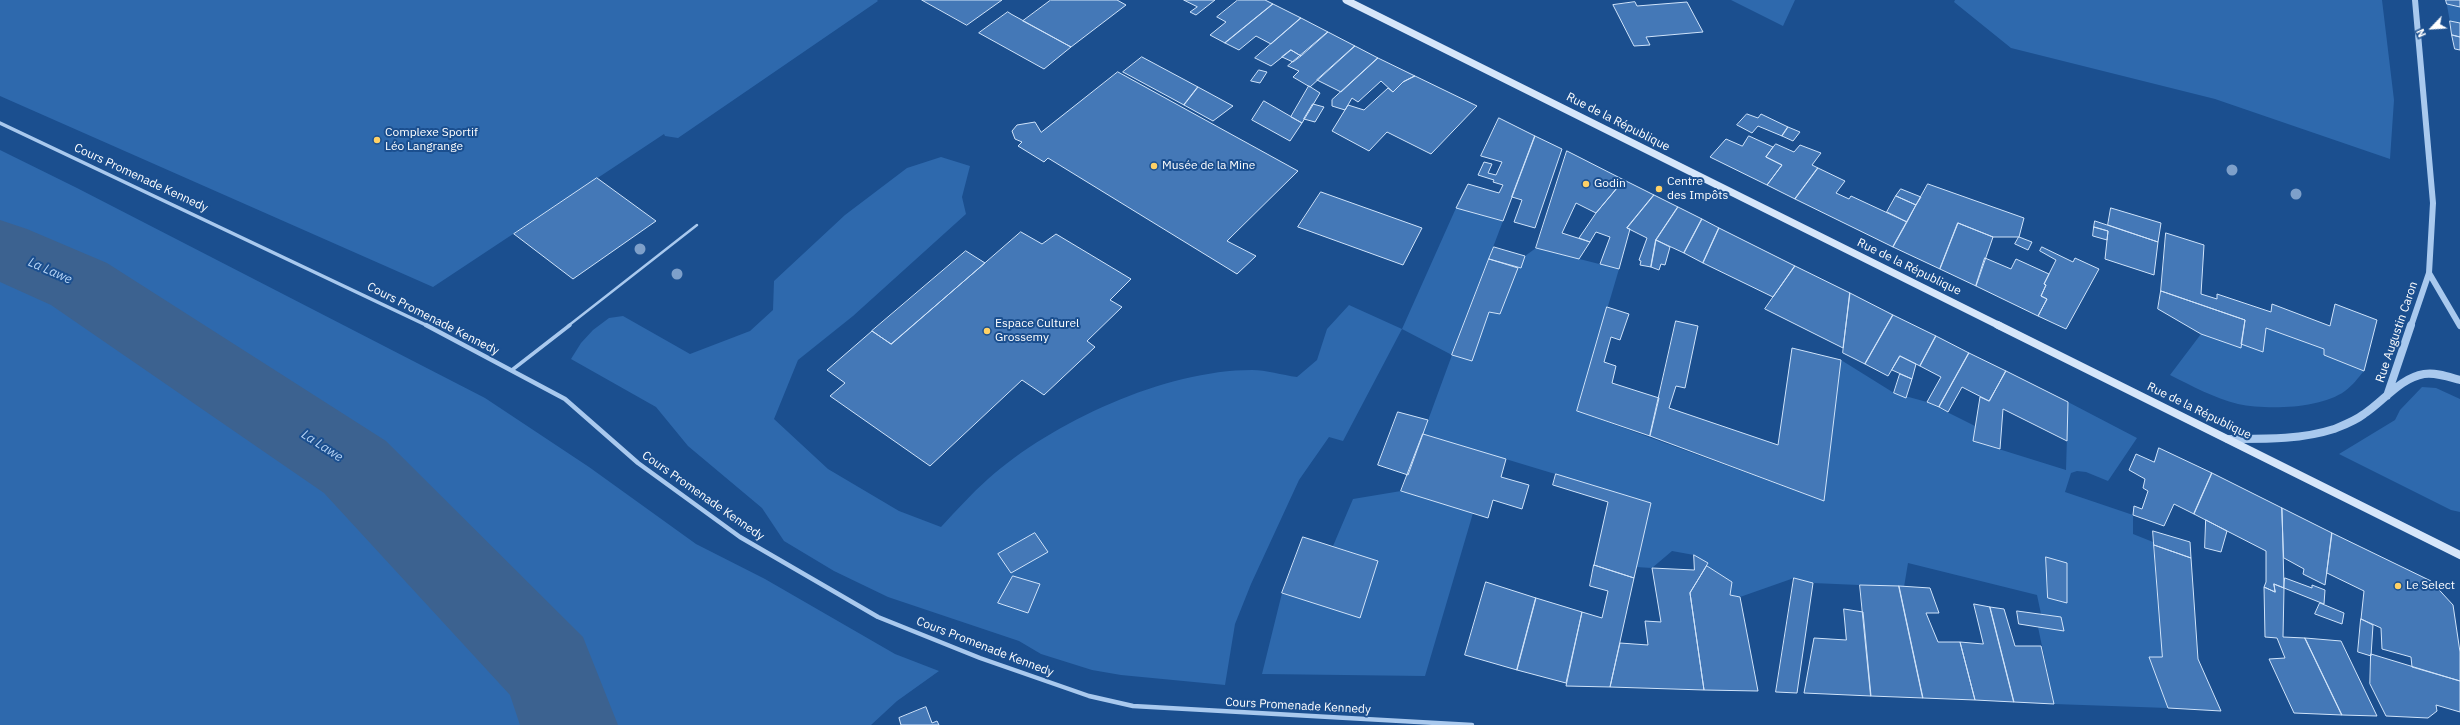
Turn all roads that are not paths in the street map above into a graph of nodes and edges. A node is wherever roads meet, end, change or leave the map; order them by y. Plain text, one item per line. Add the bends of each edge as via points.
1 (1346, 0) edge
2 (2415, 0) edge
3 (0, 123) edge
4 (697, 225) dead end
5 (2429, 273) junction
6 (2460, 326) edge
7 (512, 370) junction
8 (2460, 380) edge
9 (2387, 396) junction
10 (2228, 439) junction
11 (2460, 555) edge
12 (1472, 725) edge

1 - 10 main road, Rue de la République
2 - 5 street, Rue Augustin Caron via 2433,202
3 - 7 street, Cours Promenade Kennedy via 402,312
4 - 7 lane
5 - 6 street, Rue Augustin Caron
5 - 9 street, Rue Augustin Caron
7 - 12 street, Cours Promenade Kennedy via 565,399 638,463 718,519 740,538 878,616 980,658 1089,696 1133,706
8 - 9 street via 2434,373 2422,373 2411,376
9 - 10 street, Rue Augustin Caron via 2349,422 2308,436 2285,439
10 - 11 main road, Rue de la République

